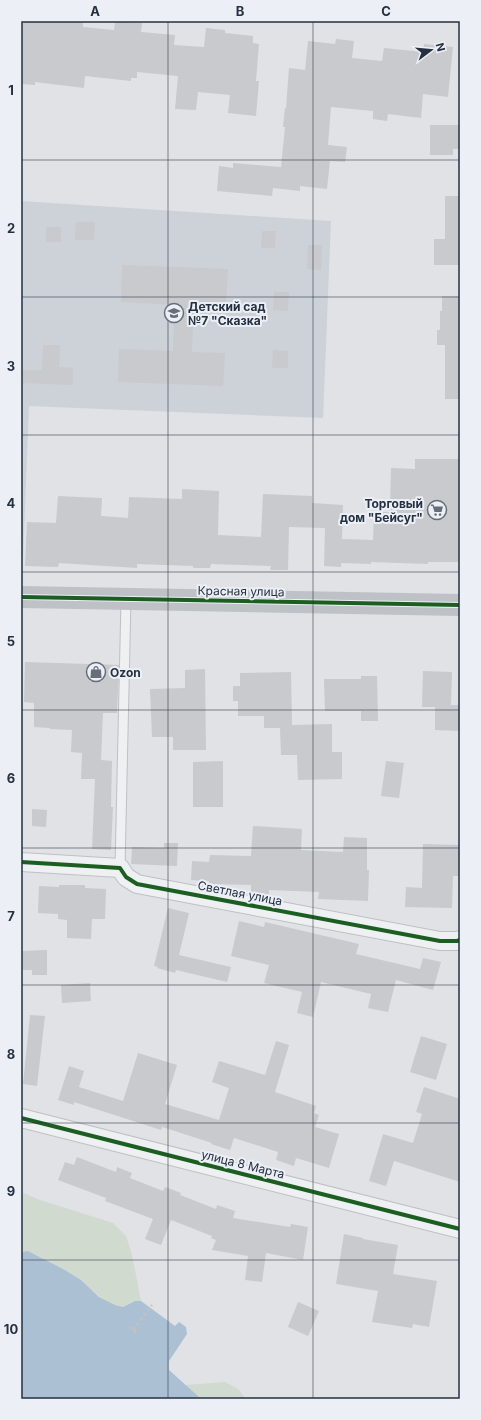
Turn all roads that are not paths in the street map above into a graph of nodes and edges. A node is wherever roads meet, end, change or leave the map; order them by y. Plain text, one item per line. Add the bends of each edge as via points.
1 (21, 597) edge
2 (126, 599) junction
3 (460, 604) edge
4 (21, 862) edge
5 (120, 868) junction
6 (460, 940) edge
7 (21, 1118) edge
8 (460, 1229) edge

1 - 2 street, Красная улица
2 - 3 street, Красная улица
2 - 5 lane
4 - 5 street
5 - 6 street, Светлая улица via 126,877 137,884 440,941
7 - 8 street, улица 8 Марта

